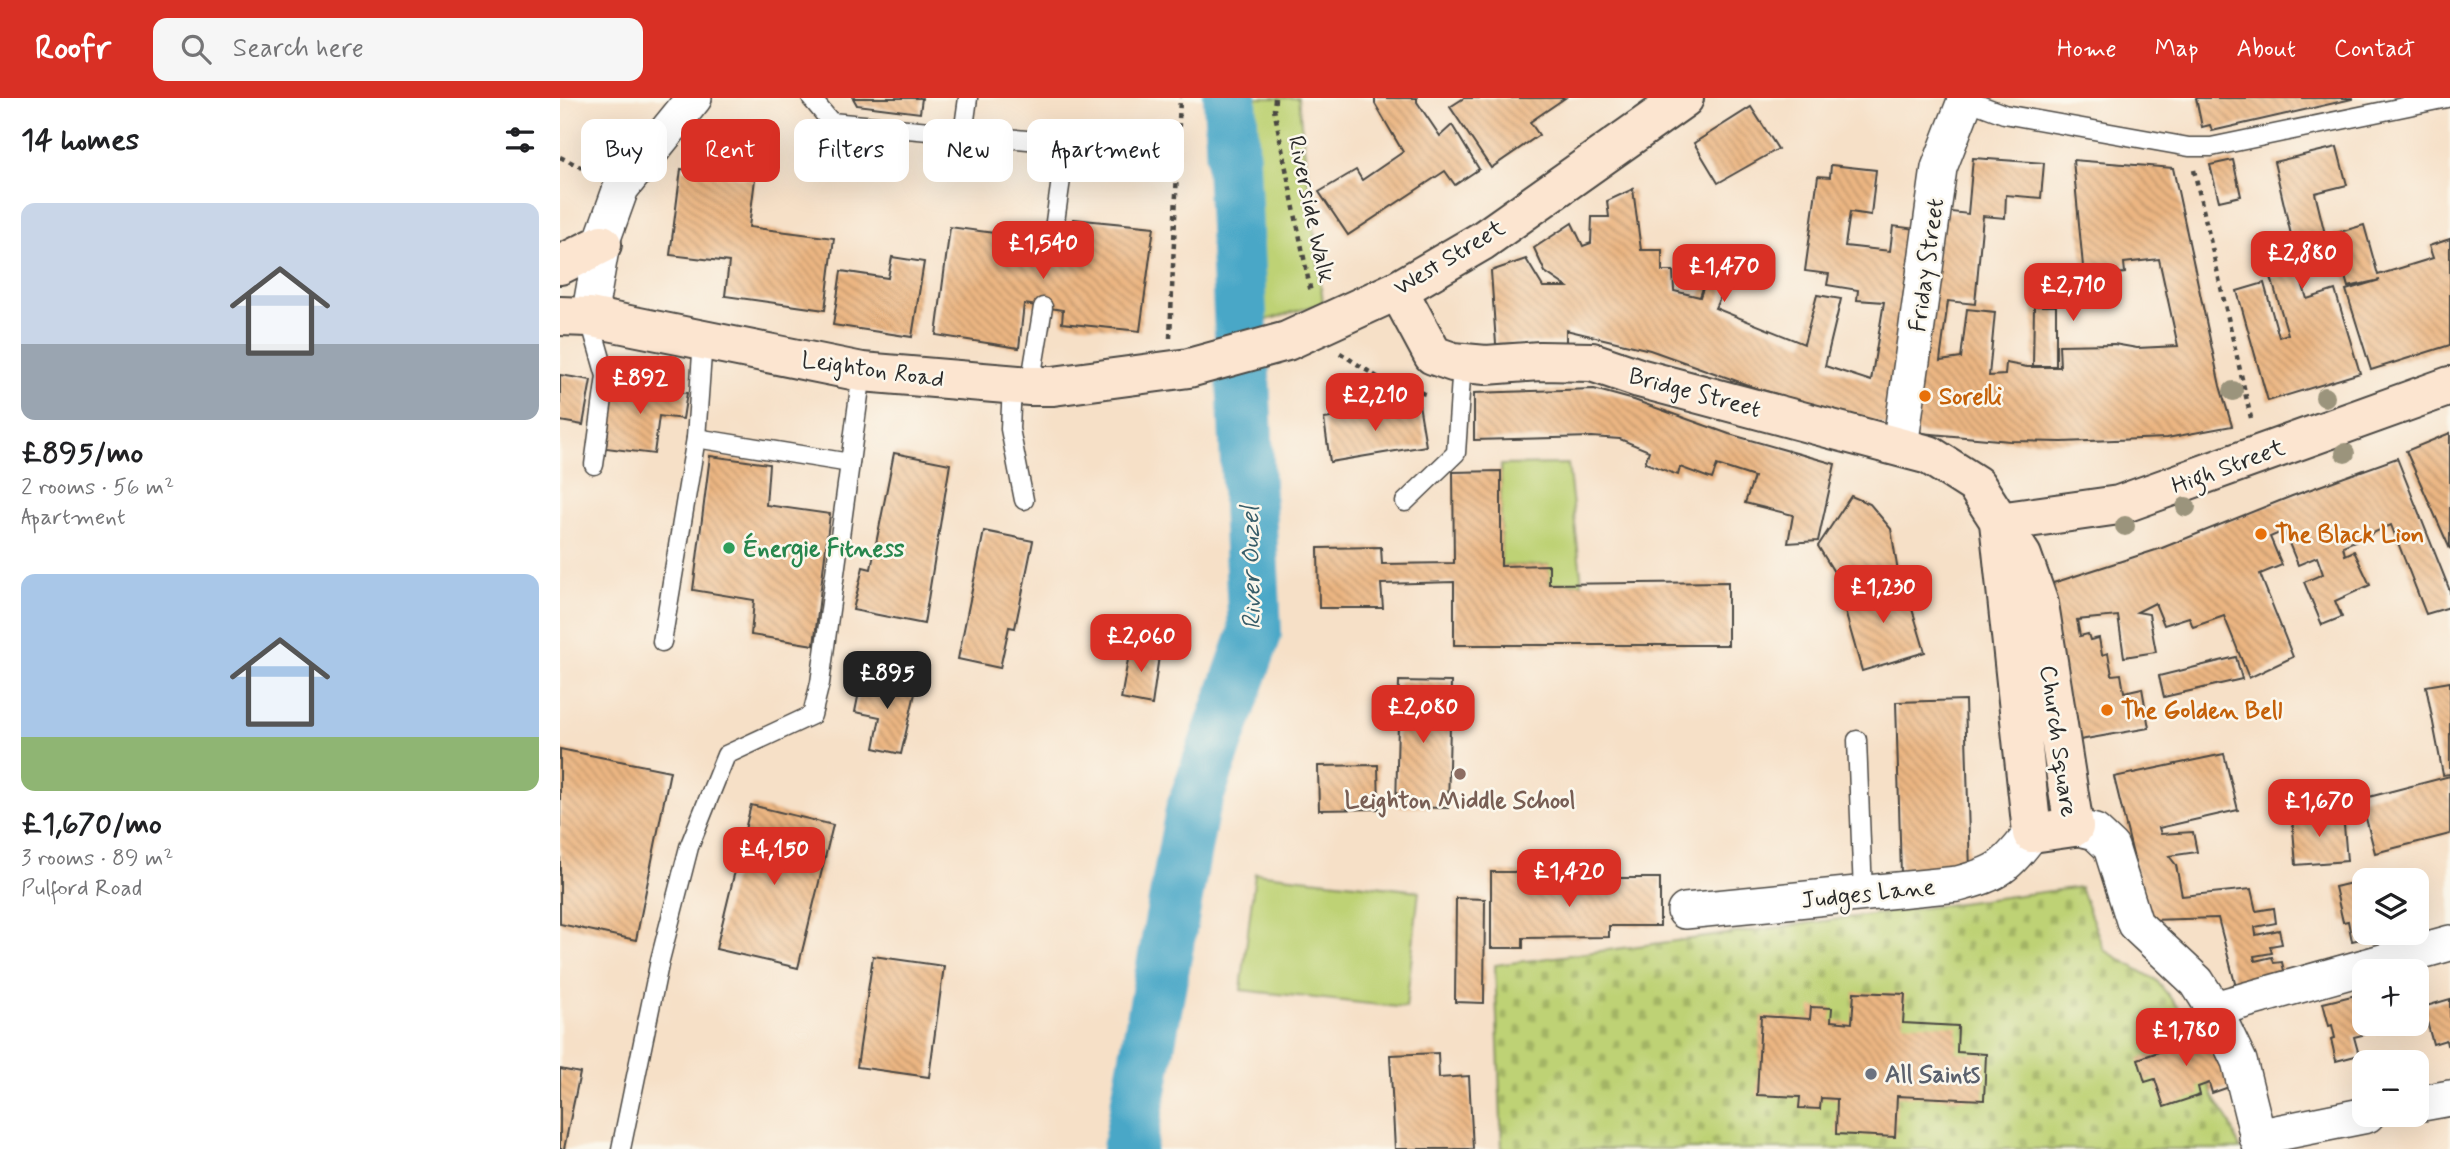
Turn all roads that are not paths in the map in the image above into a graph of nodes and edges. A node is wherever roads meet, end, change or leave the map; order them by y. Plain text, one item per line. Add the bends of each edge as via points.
1 (694, 98) edge
2 (811, 98) edge
3 (968, 98) edge
4 (1684, 98) edge
5 (2447, 98) edge
6 (1963, 99) edge
7 (965, 119) edge
8 (923, 130) edge
9 (1061, 182) edge
10 (602, 244) junction
11 (1050, 257) dead end
12 (560, 265) edge
13 (1398, 290) junction
14 (1043, 307) dead end
15 (575, 316) edge
16 (702, 340) junction
17 (1180, 353) joint
18 (1462, 363) junction
19 (862, 372) junction
20 (1021, 385) junction
21 (2450, 386) edge
22 (1902, 433) dead end
23 (696, 438) junction
24 (850, 463) junction
25 (594, 465) dead end
26 (1024, 500) dead end
27 (1405, 502) dead end
28 (1999, 522) junction
29 (662, 642) dead end
30 (1857, 740) dead end
31 (2074, 827) junction
32 (2032, 833) junction
33 (1863, 893) junction
34 (1685, 911) dead end
35 (2450, 943) edge
36 (2214, 1009) junction
37 (2450, 1098) edge
38 (2429, 1102) edge
39 (2352, 1119) edge
40 (2259, 1143) edge
41 (621, 1149) edge

1 - 10 street via 621,188
2 - 8 lane via 831,122
3 - 7 lane
4 - 13 street, West Street via 1482,241
5 - 6 lane via 2211,147 2004,114
6 - 22 street, Friday Street via 1939,168
9 - 11 lane
10 - 12 street
10 - 15 street
13 - 17 street, West Street via 1303,334
13 - 18 street, Bridge Street via 1433,355
14 - 20 lane
15 - 16 street, Leighton Road
15 - 25 lane via 606,376
16 - 19 street, Leighton Road
16 - 23 lane
17 - 20 street, Leighton Road via 1083,383
18 - 27 lane via 1456,453
18 - 28 street, Bridge Street via 1592,362 1929,455 1976,485
19 - 20 street, Leighton Road
19 - 24 lane
20 - 26 lane via 1010,429
21 - 28 street, High Street via 2119,505
23 - 24 lane
23 - 29 lane
24 - 41 lane via 812,715 726,755 688,848
28 - 31 street, Church Square via 2022,556 2039,604
28 - 32 street, Church Square
30 - 33 lane
31 - 32 street, Church Square
31 - 36 street via 2095,832 2111,848 2135,923 2197,982
32 - 33 street, Judges Lane via 2012,859 1990,876 1958,884
33 - 34 street, Judges Lane
35 - 36 street
36 - 40 street via 2239,1061
37 - 38 street
39 - 40 street

